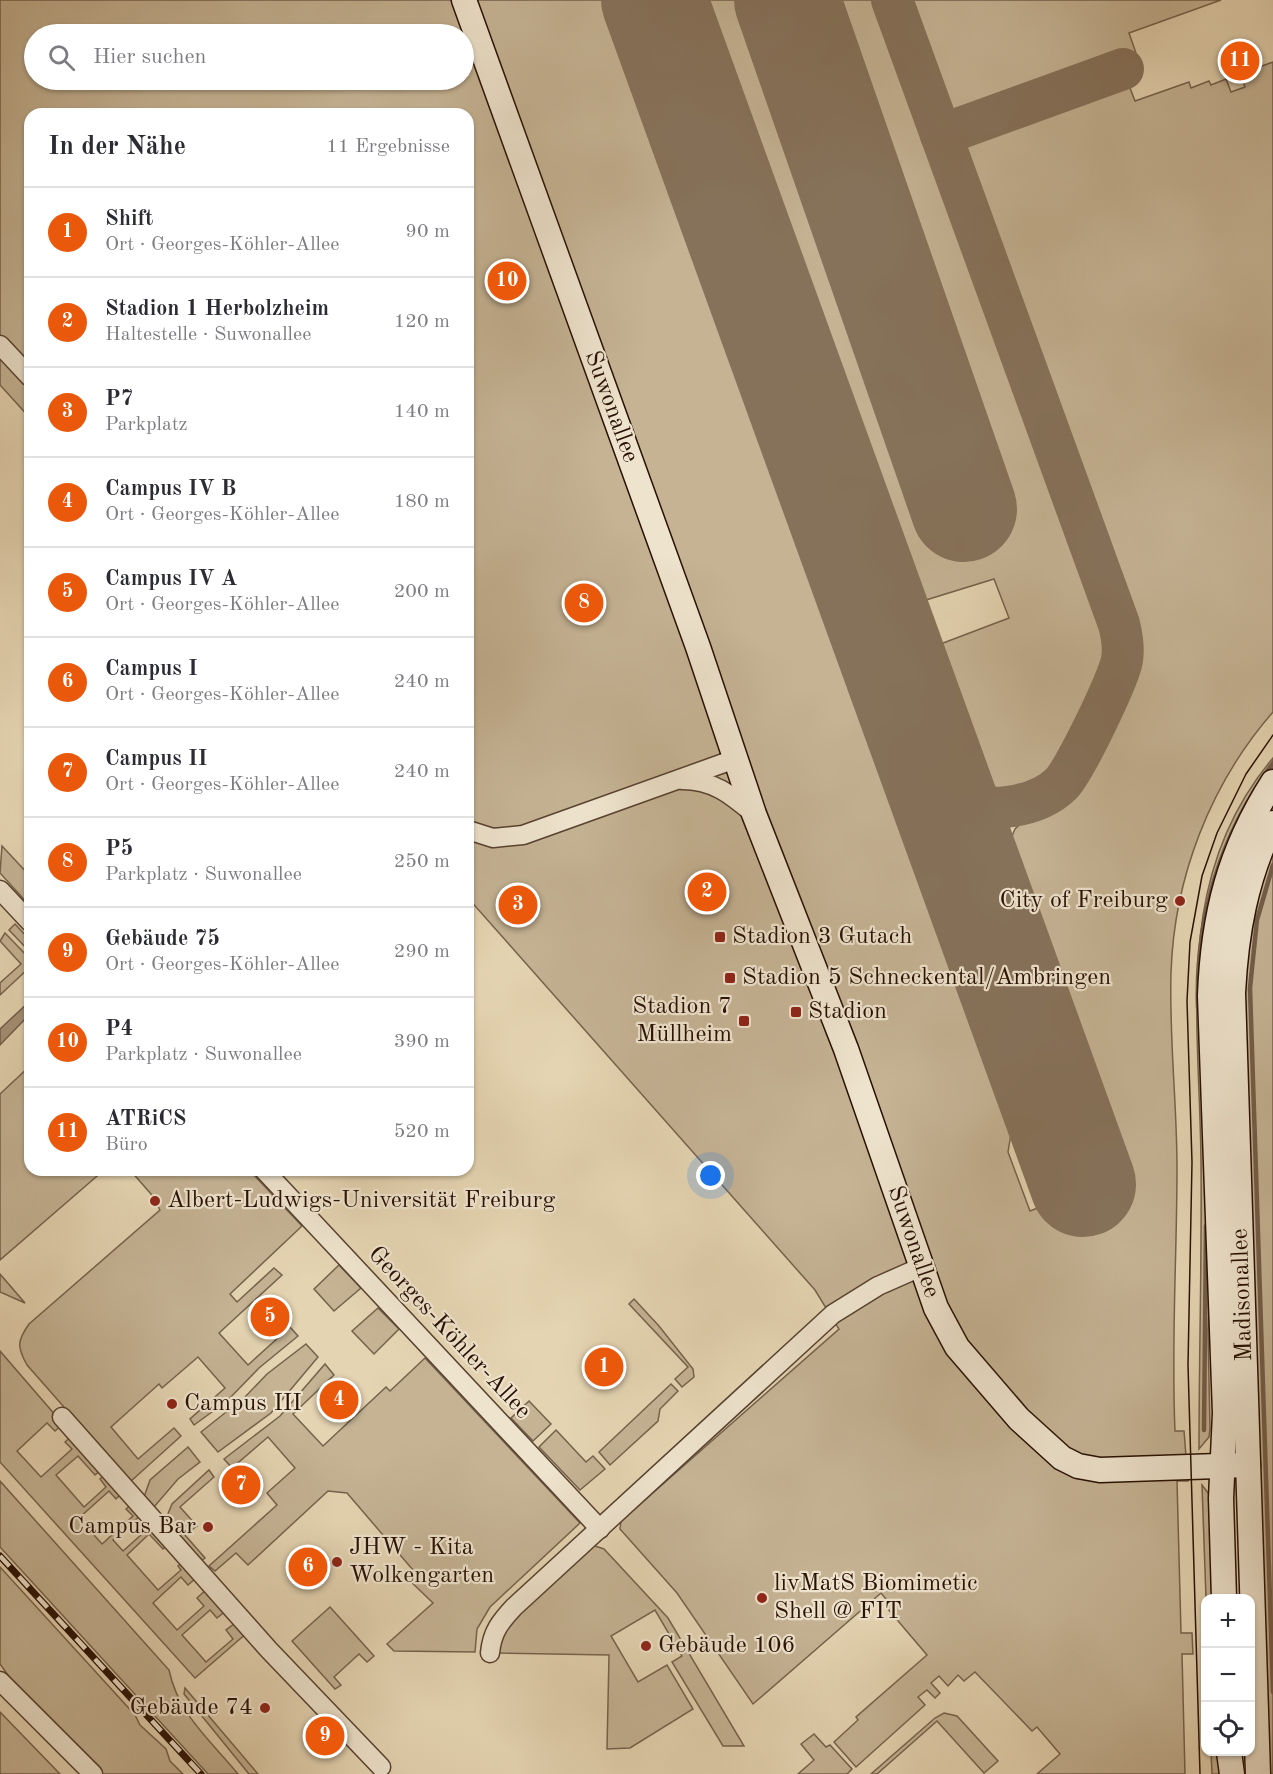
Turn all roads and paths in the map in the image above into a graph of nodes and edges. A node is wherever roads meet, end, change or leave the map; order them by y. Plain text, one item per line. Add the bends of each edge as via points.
1 (464, 0) edge
2 (473, 24) edge
3 (474, 28) edge
4 (0, 345) edge
5 (24, 370) edge
6 (735, 759) junction
7 (675, 780) junction
8 (1273, 782) edge
9 (754, 814) junction
10 (1273, 823) edge
11 (474, 832) edge
12 (0, 890) edge
13 (24, 916) edge
14 (270, 1176) edge
15 (921, 1267) junction
16 (62, 1417) dead end
17 (1248, 1465) junction
18 (1223, 1466) junction
19 (600, 1529) junction
20 (1224, 1594) edge
21 (490, 1653) dead end
22 (0, 1682) edge
23 (1230, 1756) edge
24 (381, 1767) dead end
25 (93, 1774) edge
26 (1232, 1774) edge
27 (1258, 1774) edge

1 - 2 main road, Suwonallee
3 - 6 main road, Suwonallee
4 - 5 street
6 - 7 street
6 - 9 main road, Suwonallee
7 - 9 street, Suwonallee via 724,788
7 - 11 street via 523,835 493,838
8 - 18 main road, Madisonallee via 1236,852 1214,933 1212,957 1210,996 1225,1413
9 - 15 main road, Suwonallee via 846,1049
10 - 17 main road, Madisonallee via 1254,866 1243,907 1233,993
12 - 13 street
14 - 19 street, Georges-Köhler-Allee
15 - 18 main road, Suwonallee via 943,1324 957,1347 1009,1408 1062,1458 1100,1470
15 - 19 street via 878,1286 833,1314
16 - 24 street via 269,1650
17 - 18 main road, Suwonallee
17 - 27 main road, Madisonallee
18 - 20 main road, Madisonallee
19 - 21 street via 498,1624 491,1637
22 - 25 street
23 - 26 main road

